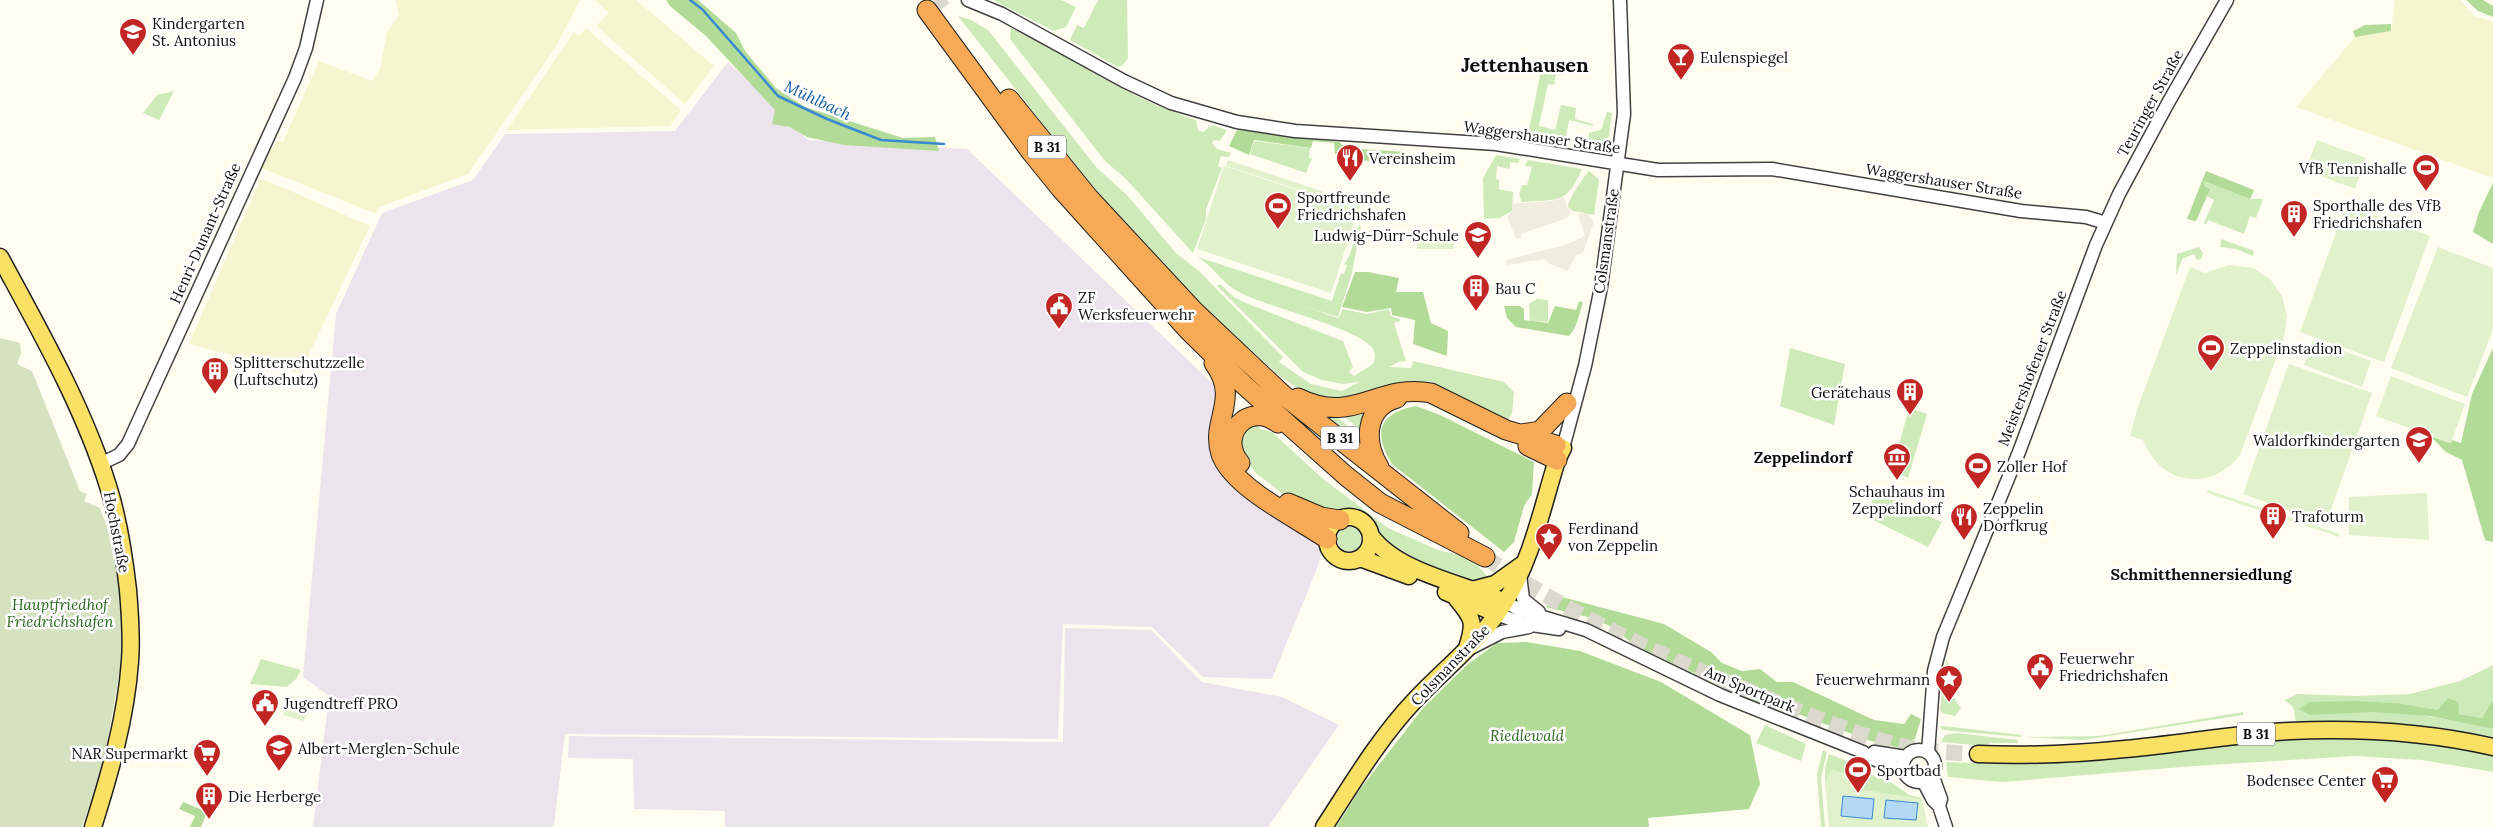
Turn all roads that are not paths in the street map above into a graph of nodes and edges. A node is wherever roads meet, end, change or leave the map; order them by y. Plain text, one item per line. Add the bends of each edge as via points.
1 (317, 0) edge
2 (968, 0) edge
3 (1620, 0) edge
4 (2227, 0) edge
5 (1616, 164) junction
6 (2106, 223) junction
7 (0, 257) edge
8 (1594, 319) junction
9 (1188, 330) junction
10 (1271, 384) junction
11 (1567, 403) junction
12 (1518, 434) junction
13 (1308, 443) junction
14 (1559, 451) junction
15 (100, 464) junction
16 (1388, 478) junction
17 (1340, 520) junction
18 (1371, 536) junction
19 (1327, 539) junction
20 (1360, 558) junction
21 (1522, 569) junction
22 (1462, 593) junction
23 (1501, 608) junction
24 (1547, 618) junction
25 (1535, 626) junction
26 (1626, 649) junction
27 (1466, 650) junction
28 (2493, 747) edge
29 (1863, 752) junction
30 (1917, 753) junction
31 (1978, 754) tunnel mouth
32 (1903, 771) junction
33 (1928, 778) junction
34 (93, 827) edge
35 (1324, 827) edge
36 (1946, 827) edge

1 - 15 street, Henri-Dunant-Straße via 306,48 294,78 128,444 119,455
2 - 5 street, Waggershauser Straße via 1002,14 1171,103 1237,122 1295,131 1496,144
3 - 5 street, Colsmanstraße via 1624,99
4 - 6 street, Teuringer Straße via 2168,103
5 - 6 street, Waggershauser Straße via 1681,171 1772,169 2021,211 2086,217
5 - 8 street, Colsmanstraße
6 - 30 street, Meistershofener Straße via 1943,637 1934,671 1931,729
7 - 15 main road, Hochstraße via 71,394
8 - 11 street, Colsmanstraße via 1577,362
8 - 14 street, Colsmanstraße via 1585,366
9 - 10 highway, B 31 via 1031,152 935,9 1089,198 1194,311
9 - 13 highway, B 31
9 - 19 highway via 1225,381 1227,392 1219,438 1225,463 1276,507
10 - 12 highway via 1304,400 1339,409 1406,390 1431,393
10 - 16 highway, B 31
11 - 12 highway via 1540,430
11 - 14 street, Colsmanstraße
12 - 14 highway
13 - 16 highway, B 31 via 1386,507 1485,557
13 - 17 highway via 1272,418 1258,414 1242,421 1236,428 1232,443 1237,459 1245,469 1285,501 1321,517
14 - 16 highway via 1434,401 1403,397 1381,407 1370,422 1368,431 1372,454
14 - 21 main road, Colsmanstraße via 1540,522
15 - 34 main road, Hochstraße via 124,551 131,642 126,699 109,776
17 - 18 main road via 1351,518 1362,522
17 - 19 main road via 1331,528
18 - 20 main road via 1369,549
18 - 22 main road via 1386,552
19 - 20 main road via 1329,549 1338,558 1349,561
20 - 22 main road
21 - 22 main road via 1495,584
21 - 23 main road, Colsmanstraße
21 - 24 street via 1523,598
22 - 23 main road
22 - 27 main road via 1473,622
23 - 24 street, Am Sportpark
23 - 25 street, Am Sportpark
23 - 27 main road, Colsmanstraße
24 - 26 street, Am Sportpark via 1586,630
25 - 26 street, Am Sportpark via 1575,632
25 - 27 street via 1502,632
26 - 29 street, Am Sportpark via 1720,694
27 - 35 main road, Colsmanstraße via 1391,727
28 - 31 main road, B 31 via 2412,734 2322,730 2078,753
29 - 30 street, Am Sportpark
29 - 32 street, Am Sportpark
30 - 32 street, Meistershofener Straße
30 - 33 street, Meistershofener Straße via 1934,761
32 - 33 street via 1913,781
33 - 36 street, Meistershofener Straße via 1933,800 1939,806

